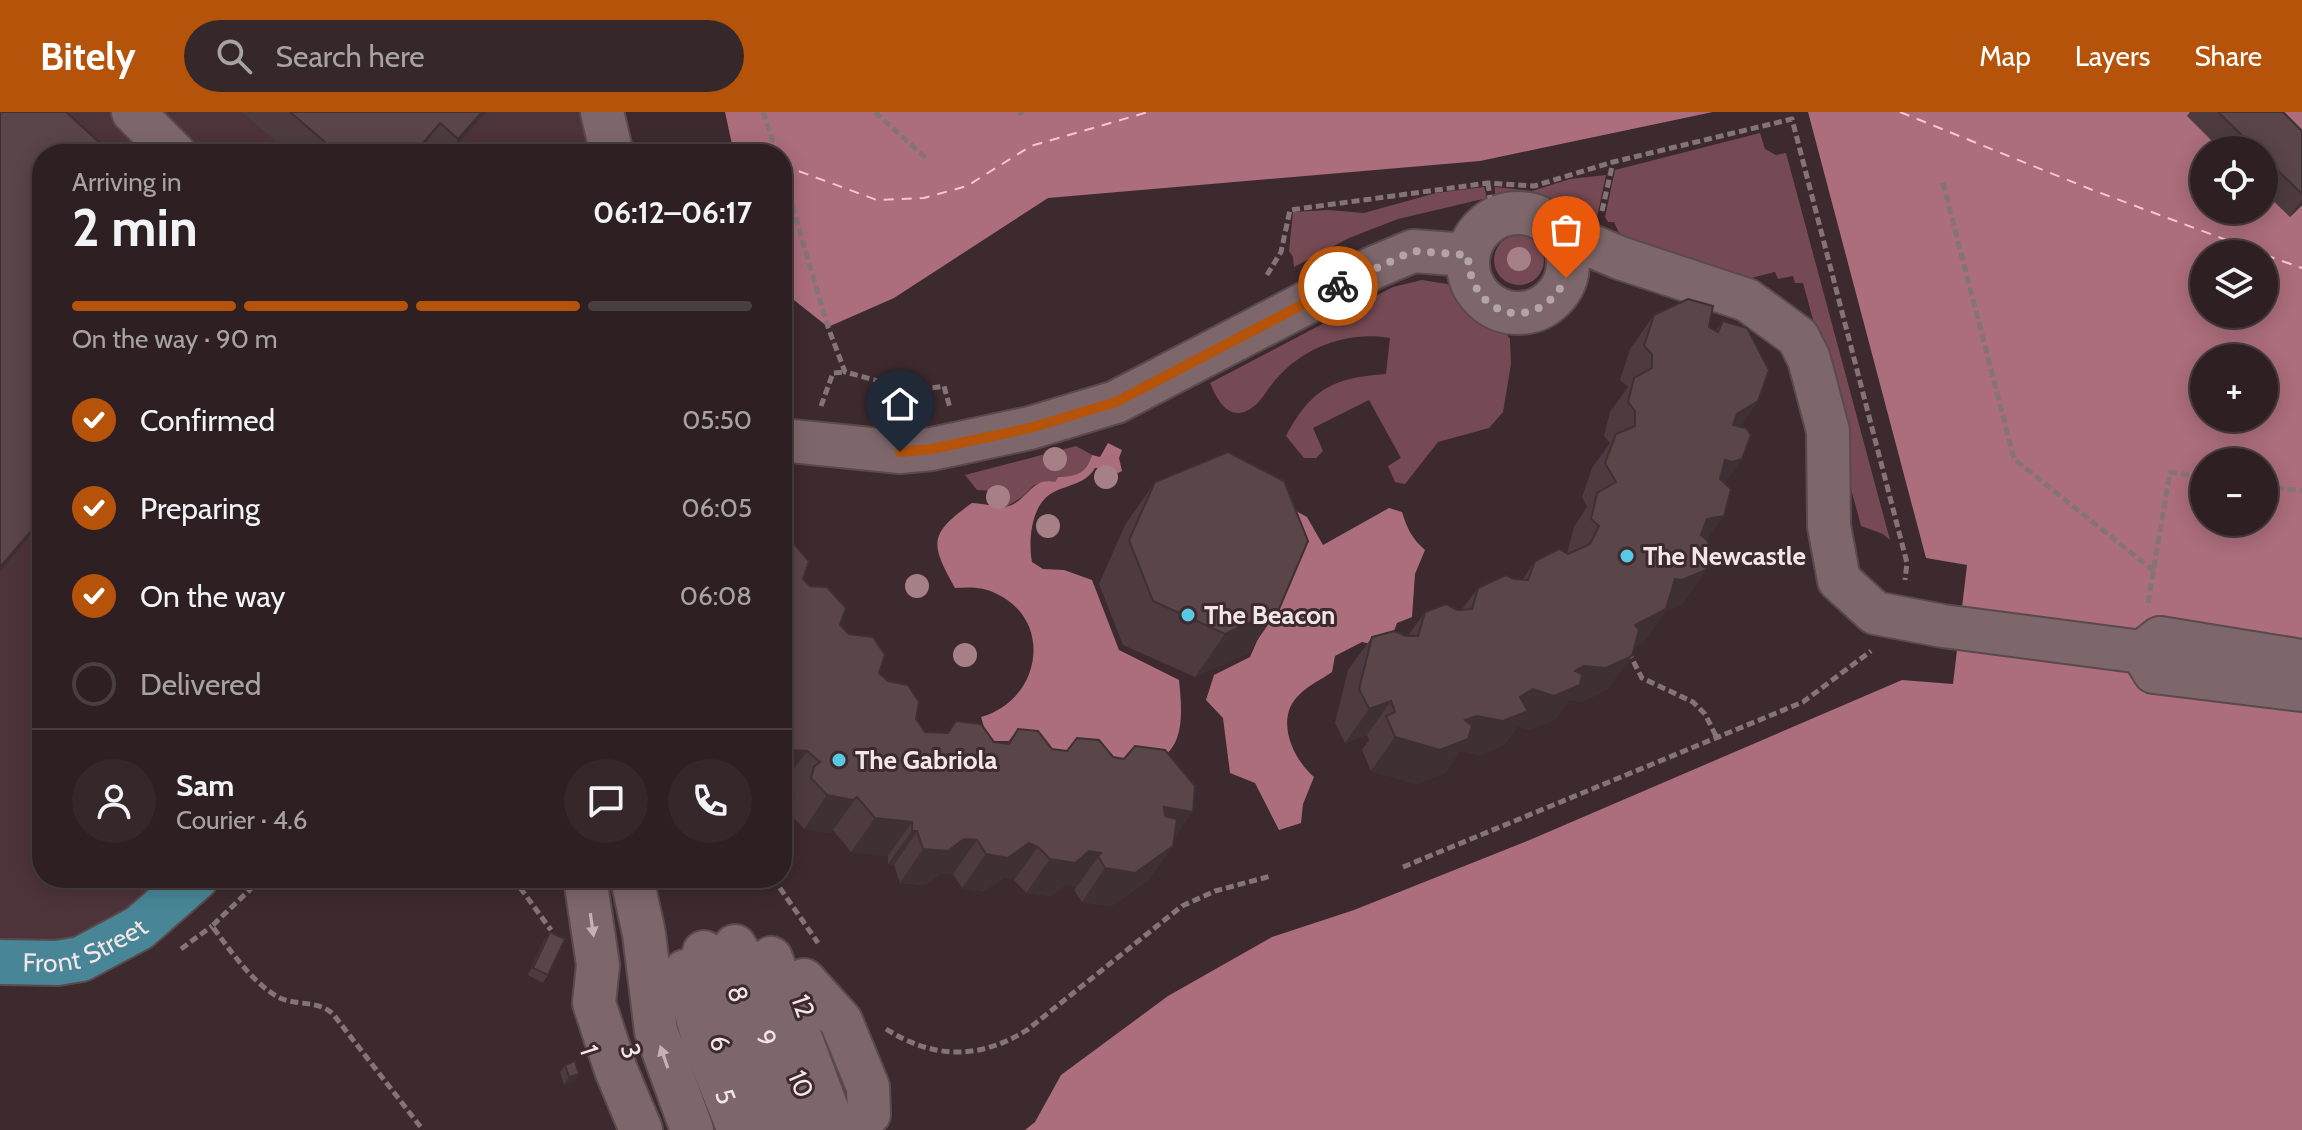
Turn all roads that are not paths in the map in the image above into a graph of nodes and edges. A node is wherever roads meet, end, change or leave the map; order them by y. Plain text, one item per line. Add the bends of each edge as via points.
1 (133, 112) edge
2 (602, 112) edge
3 (165, 144) edge
4 (610, 144) edge
5 (1566, 248) junction
6 (1468, 255) junction
7 (792, 441) edge
8 (2122, 649) junction
9 (2302, 661) edge
10 (2302, 690) edge
11 (185, 888) edge
12 (586, 888) edge
13 (634, 888) edge
14 (733, 961) junction
15 (0, 962) edge
16 (598, 973) junction
17 (847, 1126) edge
18 (620, 1130) edge
19 (641, 1130) edge
20 (662, 1130) edge
21 (692, 1130) edge
22 (723, 1130) edge
23 (739, 1130) edge
24 (756, 1130) edge
25 (772, 1130) edge
26 (788, 1130) edge
27 (805, 1130) edge

1 - 3 street
2 - 4 street
5 - 6 street via 1545,220 1513,212 1493,200
5 - 6 street via 1569,262 1559,293 1531,312 1498,310 1485,300 1474,287
5 - 8 street via 1587,244 1747,300 1798,337 1828,431 1829,526 1839,580 1875,613
6 - 7 street via 1413,251 1116,402 1030,428 900,452
8 - 9 street via 2160,638
8 - 10 street via 2154,672
11 - 15 main road, Front Street via 139,928 81,959
12 -> 16 street
13 - 14 street via 644,934
14 - 16 street via 616,979
14 - 17 street, 10 via 762,969 782,1039
14 - 17 street via 821,1013 856,1098
21 -> 14 street via 656,1031
14 - 22 street via 675,988 689,1044
14 - 23 street, 5 via 704,1043
14 - 24 street, 6 via 702,976 717,1035
14 - 25 street via 716,972 736,1043
14 - 26 street, 8 via 753,1046
14 - 27 street, 9 via 746,965 766,1037
16 - 18 street, 1 via 576,1009
16 - 19 street via 594,1003
16 - 20 street, 3 via 614,998

